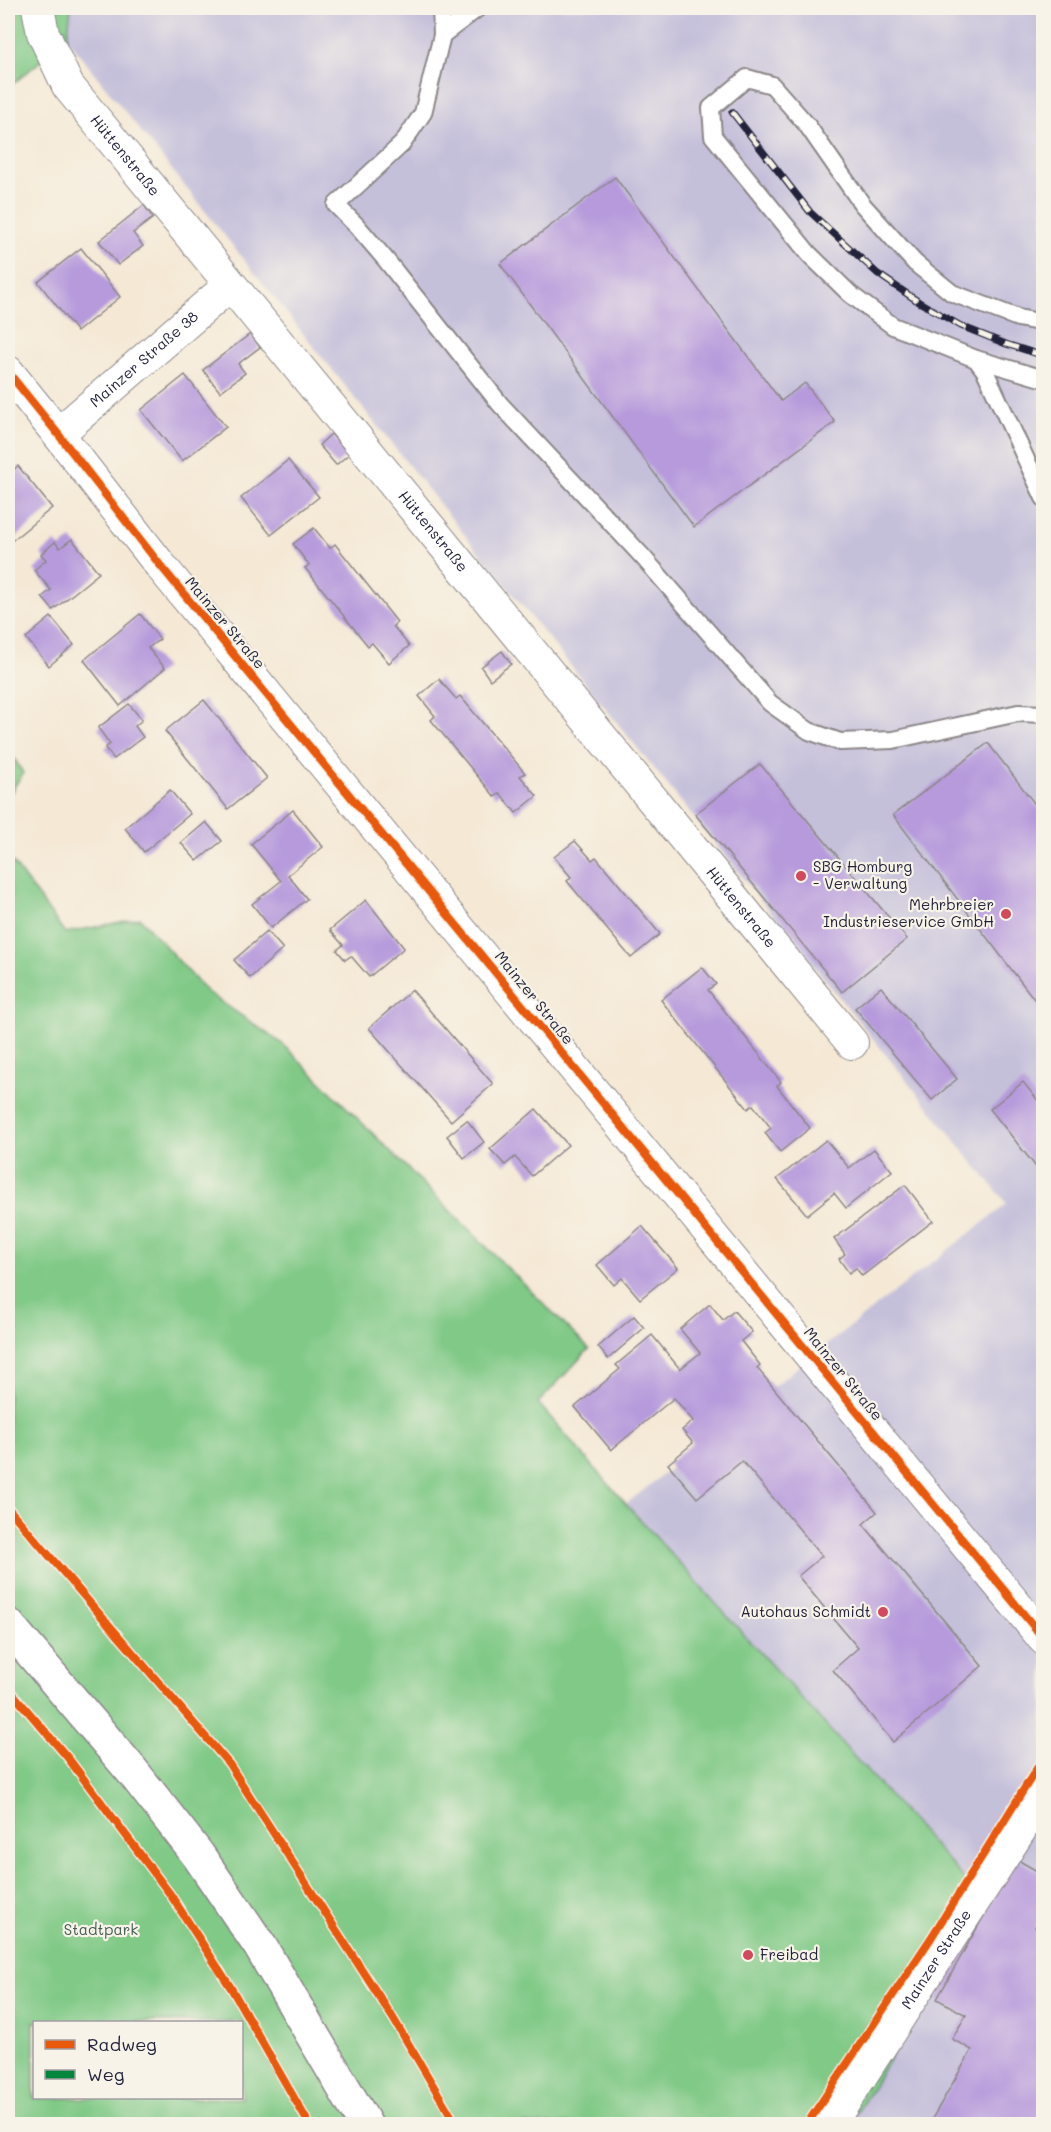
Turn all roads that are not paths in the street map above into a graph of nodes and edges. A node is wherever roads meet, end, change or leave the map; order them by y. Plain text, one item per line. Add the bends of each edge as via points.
1 (38, 8) edge
2 (441, 8) edge
3 (478, 8) edge
4 (442, 35) junction
5 (230, 285) junction
6 (1044, 323) edge
7 (976, 359) junction
8 (8, 372) edge
9 (1044, 379) edge
10 (58, 434) junction
11 (1044, 498) edge
12 (1044, 714) edge
13 (852, 1043) dead end
14 (8, 1625) edge
15 (1044, 1639) edge
16 (1044, 1793) edge
17 (365, 2124) edge
18 (830, 2124) edge

1 - 5 street, Hüttenstraße via 43,33 68,86
2 - 4 lane
3 - 4 lane
4 - 12 lane via 423,113 402,144 336,205 386,260 500,404 642,556 770,703 808,731 840,742 893,740 1018,713
5 - 10 street, Mainzer Straße 38
5 - 13 street, Hüttenstraße
6 - 7 lane via 1018,318 952,293 915,263 862,204 807,125 772,85 747,78 711,108 713,136 809,254 850,294 893,326
7 - 9 lane
7 - 11 lane
8 - 10 street, Mainzer Straße
10 - 15 street, Mainzer Straße via 159,565
14 - 17 main road via 126,1763 198,1855 260,1946
16 - 18 street, Mainzer Straße

